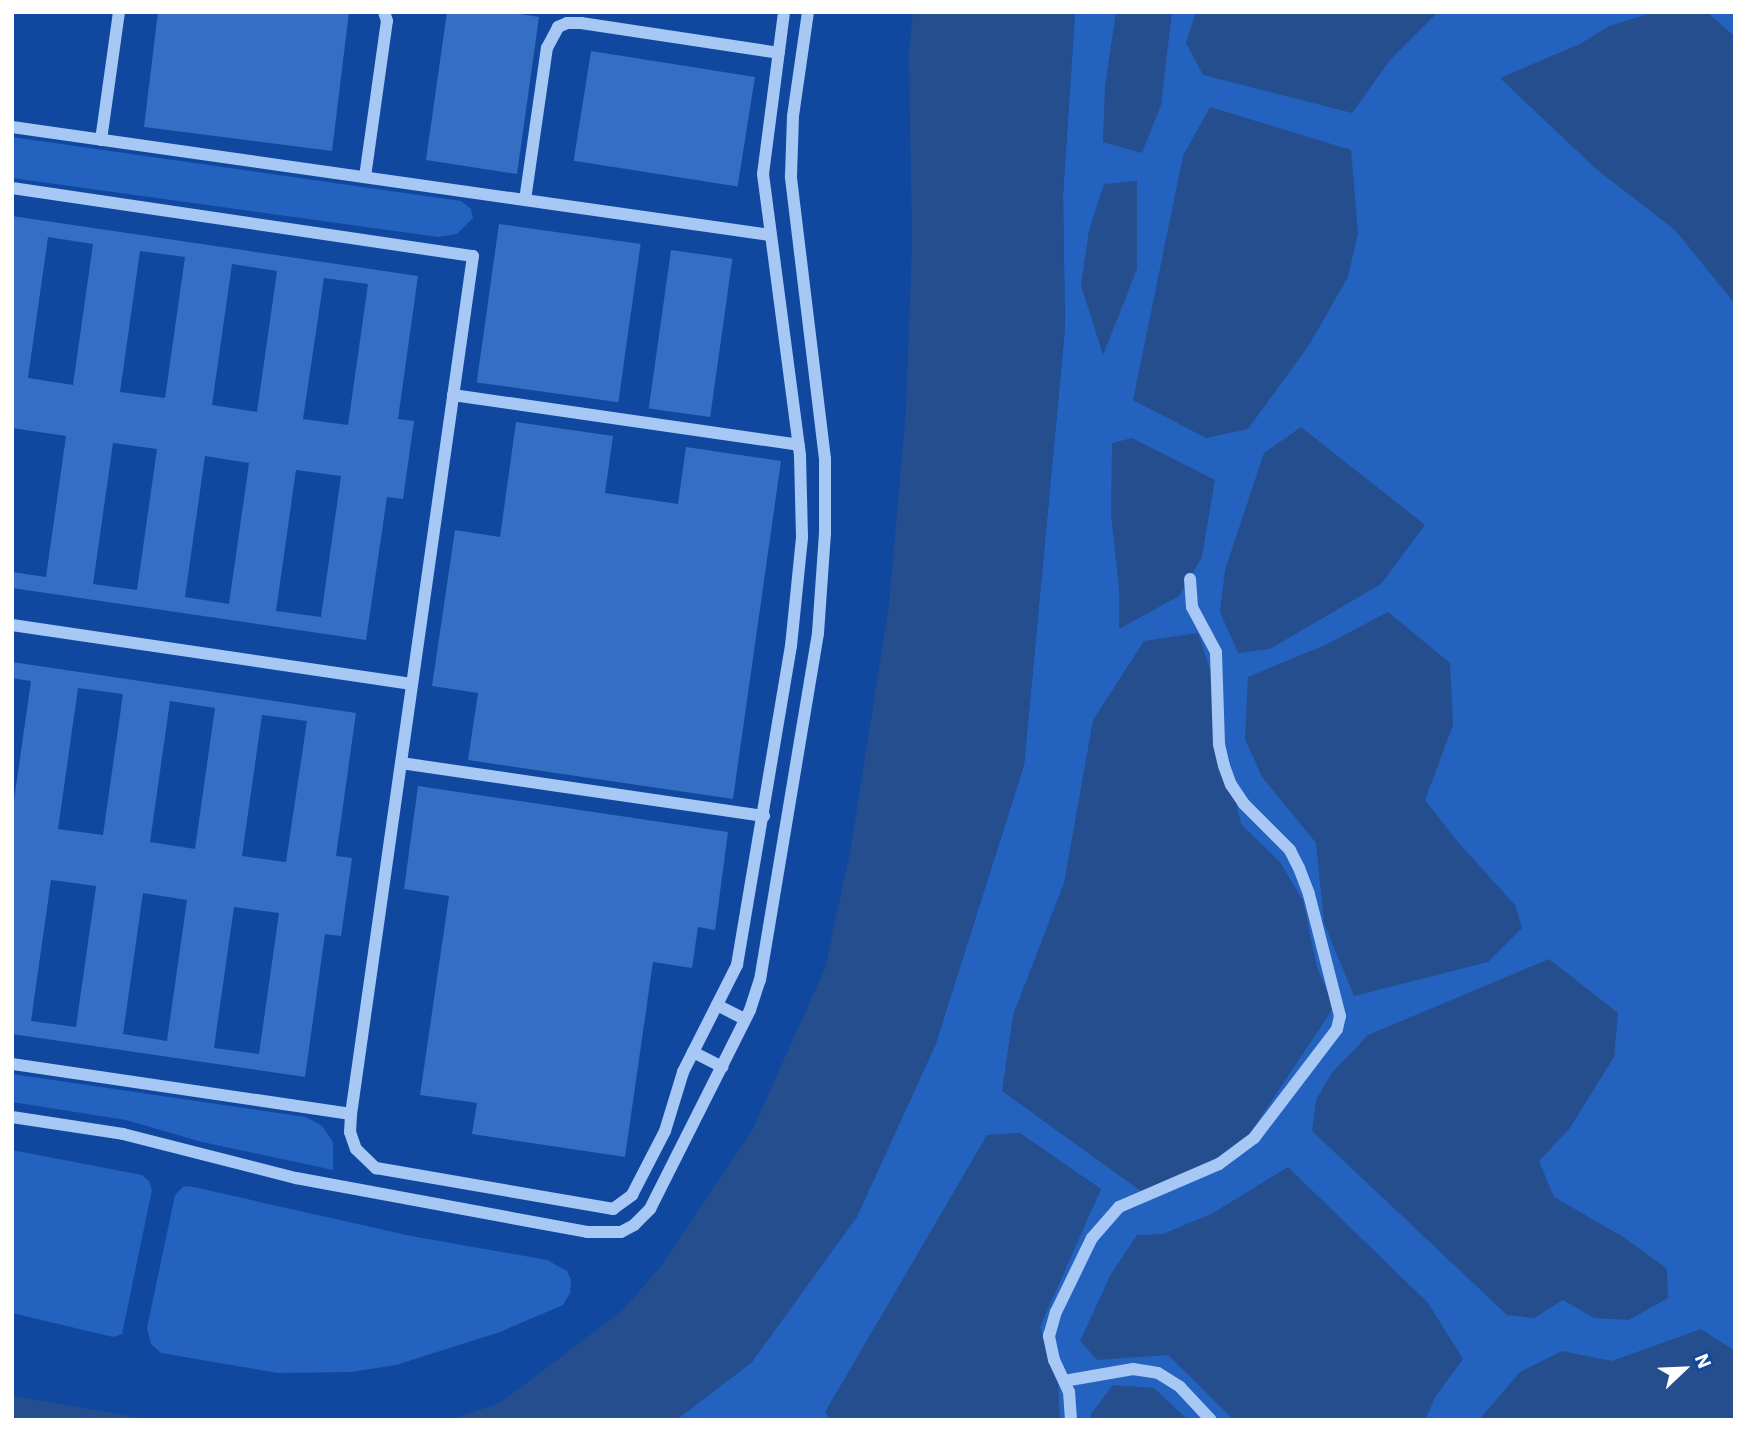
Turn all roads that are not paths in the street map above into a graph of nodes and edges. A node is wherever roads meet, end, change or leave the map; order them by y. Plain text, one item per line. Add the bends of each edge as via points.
1 (119, 12) edge
2 (384, 12) edge
3 (784, 12) edge
4 (808, 12) edge
5 (779, 53) junction
6 (12, 127) edge
7 (101, 140) junction
8 (365, 177) junction
9 (12, 188) edge
10 (525, 200) junction
11 (770, 235) junction
12 (811, 350) junction
13 (786, 354) junction
14 (815, 377) junction
15 (790, 382) junction
16 (453, 395) junction
17 (798, 445) junction
18 (1190, 579) dead end
19 (12, 625) edge
20 (412, 684) junction
21 (401, 763) junction
22 (764, 816) junction
23 (717, 1005) junction
24 (745, 1019) junction
25 (693, 1052) junction
26 (12, 1064) edge
27 (722, 1067) junction
28 (351, 1114) junction
29 (12, 1117) edge
30 (1064, 1381) junction
31 (1072, 1420) edge
32 (1211, 1420) edge

1 - 7 lane
2 - 8 lane via 387,21
3 - 5 lane
4 - 12 lane via 790,166
5 - 10 lane via 581,23 558,27 547,48
5 - 11 lane via 764,156
6 - 7 lane
7 - 8 lane
8 - 10 lane
9 - 16 lane via 473,256
10 - 11 lane
11 - 13 lane
12 - 13 lane
12 - 14 lane
13 - 15 lane
14 - 15 lane
14 - 24 lane via 825,490 819,622 765,954
15 - 17 lane
16 - 17 lane
16 - 20 lane
17 - 22 lane via 803,508 800,575
18 - 30 lane via 1192,607 1216,652 1224,766 1244,804 1290,850 1299,868 1340,1016 1331,1038 1254,1138 1219,1164 1119,1207 1092,1238 1049,1336
19 - 20 lane
20 - 21 lane
21 - 22 lane
21 - 28 lane
22 - 23 lane via 740,956
23 - 24 lane
23 - 25 lane
24 - 27 lane
25 - 27 lane
25 - 28 lane via 654,1152 632,1195 613,1209 385,1171 368,1163 356,1149 350,1132
26 - 28 lane
27 - 29 lane via 650,1209 634,1225 613,1233 296,1178 123,1134
30 - 31 lane
30 - 32 lane via 1133,1369 1158,1373 1180,1387

